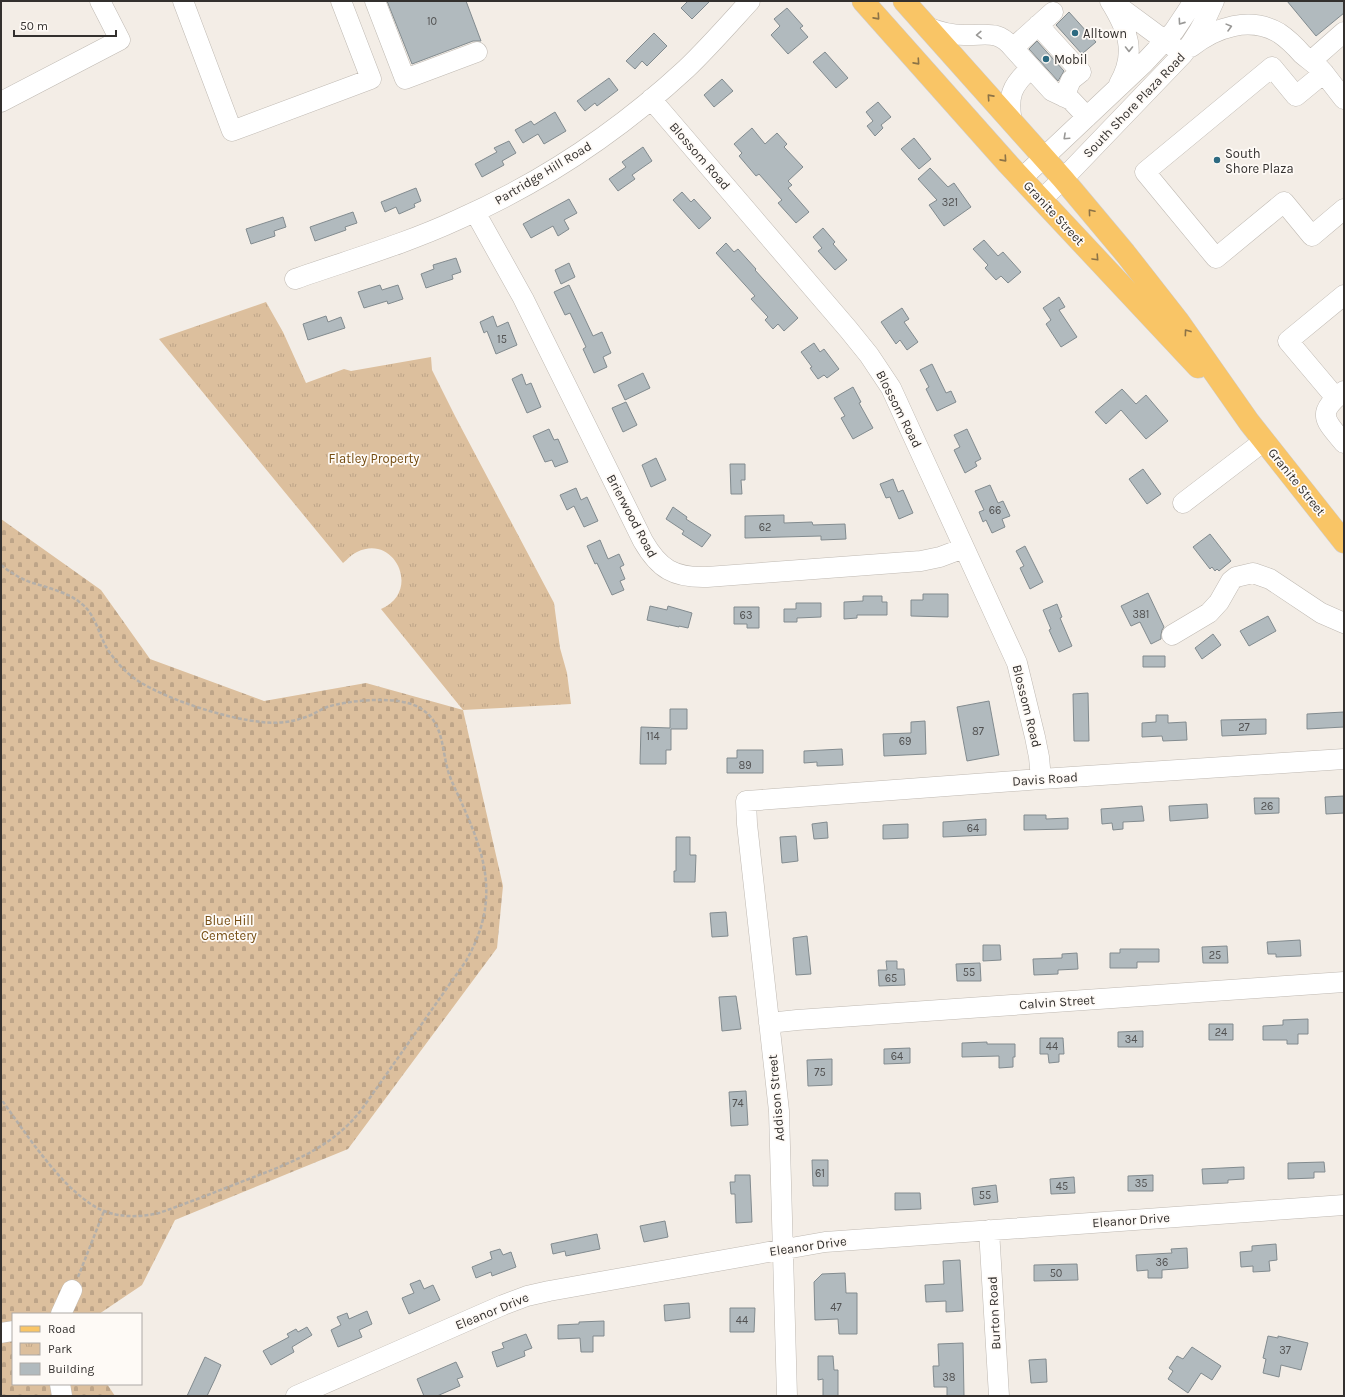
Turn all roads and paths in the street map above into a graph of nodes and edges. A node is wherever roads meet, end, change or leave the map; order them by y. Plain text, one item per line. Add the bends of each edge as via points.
1 (100, 1) edge
2 (183, 1) edge
3 (341, 1) edge
4 (375, 1) edge
5 (750, 1) edge
6 (863, 1) edge
7 (904, 1) edge
8 (1111, 1) edge
9 (1194, 1) edge
10 (1214, 1) edge
11 (1053, 12) dead end
12 (1038, 25) junction
13 (927, 27) junction
14 (1344, 32) edge
15 (1166, 40) junction
16 (1013, 48) junction
17 (478, 52) dead end
18 (1184, 54) junction
19 (1318, 67) junction
20 (1031, 68) junction
21 (1115, 90) junction
22 (1064, 97) junction
23 (651, 99) junction
24 (1344, 99) edge
25 (1, 102) edge
26 (1087, 117) junction
27 (1012, 122) junction
28 (1044, 158) junction
29 (1021, 179) junction
30 (1063, 179) junction
31 (1041, 200) junction
32 (1344, 209) edge
33 (475, 212) junction
34 (296, 279) dead end
35 (1344, 294) edge
36 (1340, 395) edge
37 (1249, 422) junction
38 (1264, 441) junction
39 (1344, 443) edge
40 (1183, 503) dead end
41 (1344, 542) edge
42 (964, 548) junction
43 (1, 565) edge
44 (1344, 624) edge
45 (1172, 635) dead end
46 (1344, 759) edge
47 (1041, 779) junction
48 (746, 801) joint
49 (1344, 982) edge
50 (769, 1023) junction
51 (1, 1098) edge
52 (1344, 1205) edge
53 (104, 1211) junction
54 (989, 1230) junction
55 (783, 1249) junction
56 (72, 1290) joint
57 (61, 1313) edge
58 (12, 1332) edge
59 (1, 1333) edge
60 (60, 1385) edge
61 (62, 1396) edge
62 (296, 1396) edge
63 (787, 1396) edge
64 (999, 1396) edge

1 - 25 street via 120,40
2 - 3 street via 232,131 371,79
4 - 17 street via 405,79
5 - 23 street, Partridge Hill Road via 686,68
6 -> 29 main road, Granite Street
7 - 13 main road, Granite Street
8 - 15 street
8 -> 21 street via 1129,42 1127,64
9 -> 15 street, South Shore Plaza Road via 1181,23
10 - 18 street, South Shore Plaza Road
11 - 12 street
12 - 16 street
12 - 22 street via 1081,72 1071,80
16 -> 13 street via 998,36 950,34
27 -> 13 main road, Granite Street
14 - 19 street
15 - 18 street
15 - 21 street, South Shore Plaza Road
16 - 20 street
18 -> 19 street via 1200,40 1215,32 1242,24 1258,25 1280,33
18 - 30 street, South Shore Plaza Road
19 - 24 street
19 - 32 street via 1296,96 1272,68 1145,172 1216,258 1284,202 1312,236
20 - 22 street via 1052,91
20 - 27 street via 1020,78 1012,92
21 - 26 street, South Shore Plaza Road
22 - 26 street via 1071,100
23 - 33 street, Partridge Hill Road via 566,162
23 - 42 street, Blossom Road via 869,355 897,400
26 -> 28 street, South Shore Plaza Road
27 - 28 main road, Granite Street
28 - 29 street, South Shore Plaza Road
28 - 30 main road, Granite Street
29 - 31 main road, Granite Street
30 - 31 street, South Shore Plaza Road
37 -> 30 main road, Granite Street via 1179,322
31 -> 37 main road, Granite Street
33 - 34 street, Partridge Hill Road via 427,233
33 - 42 street, Brierwood Road via 524,298 643,541 664,568 687,577 707,577 921,561
35 - 36 street via 1288,341
36 - 39 street via 1327,408 1325,418
37 - 38 main road, Granite Street
38 - 40 street
38 - 41 main road, Granite Street
42 - 47 street, Blossom Road via 1016,663 1036,742
43 - 53 path via 18,577 78,601 92,616 106,647 130,675 157,691 201,708 240,719 270,723 307,717 330,707 365,701 397,700 419,707 431,717 439,729 449,773 474,833 483,863 485,905 476,943 460,971 362,1109 339,1134 293,1161 159,1213 120,1216
44 - 45 street via 1321,613 1270,579 1253,574 1236,577 1214,608
46 - 47 street, Davis Road
47 - 48 street, Davis Road
48 - 50 street, Addison Street
49 - 50 street, Calvin Street
50 - 55 street, Addison Street via 779,1111
51 - 53 path via 38,1149 73,1190
52 - 54 street, Eleanor Drive
53 - 56 path
54 - 55 street, Eleanor Drive via 842,1241
54 - 64 street, Burton Road
55 - 62 street, Eleanor Drive via 527,1296
55 - 63 street, Addison Street
56 - 57 street
58 - 59 street
60 - 61 street

